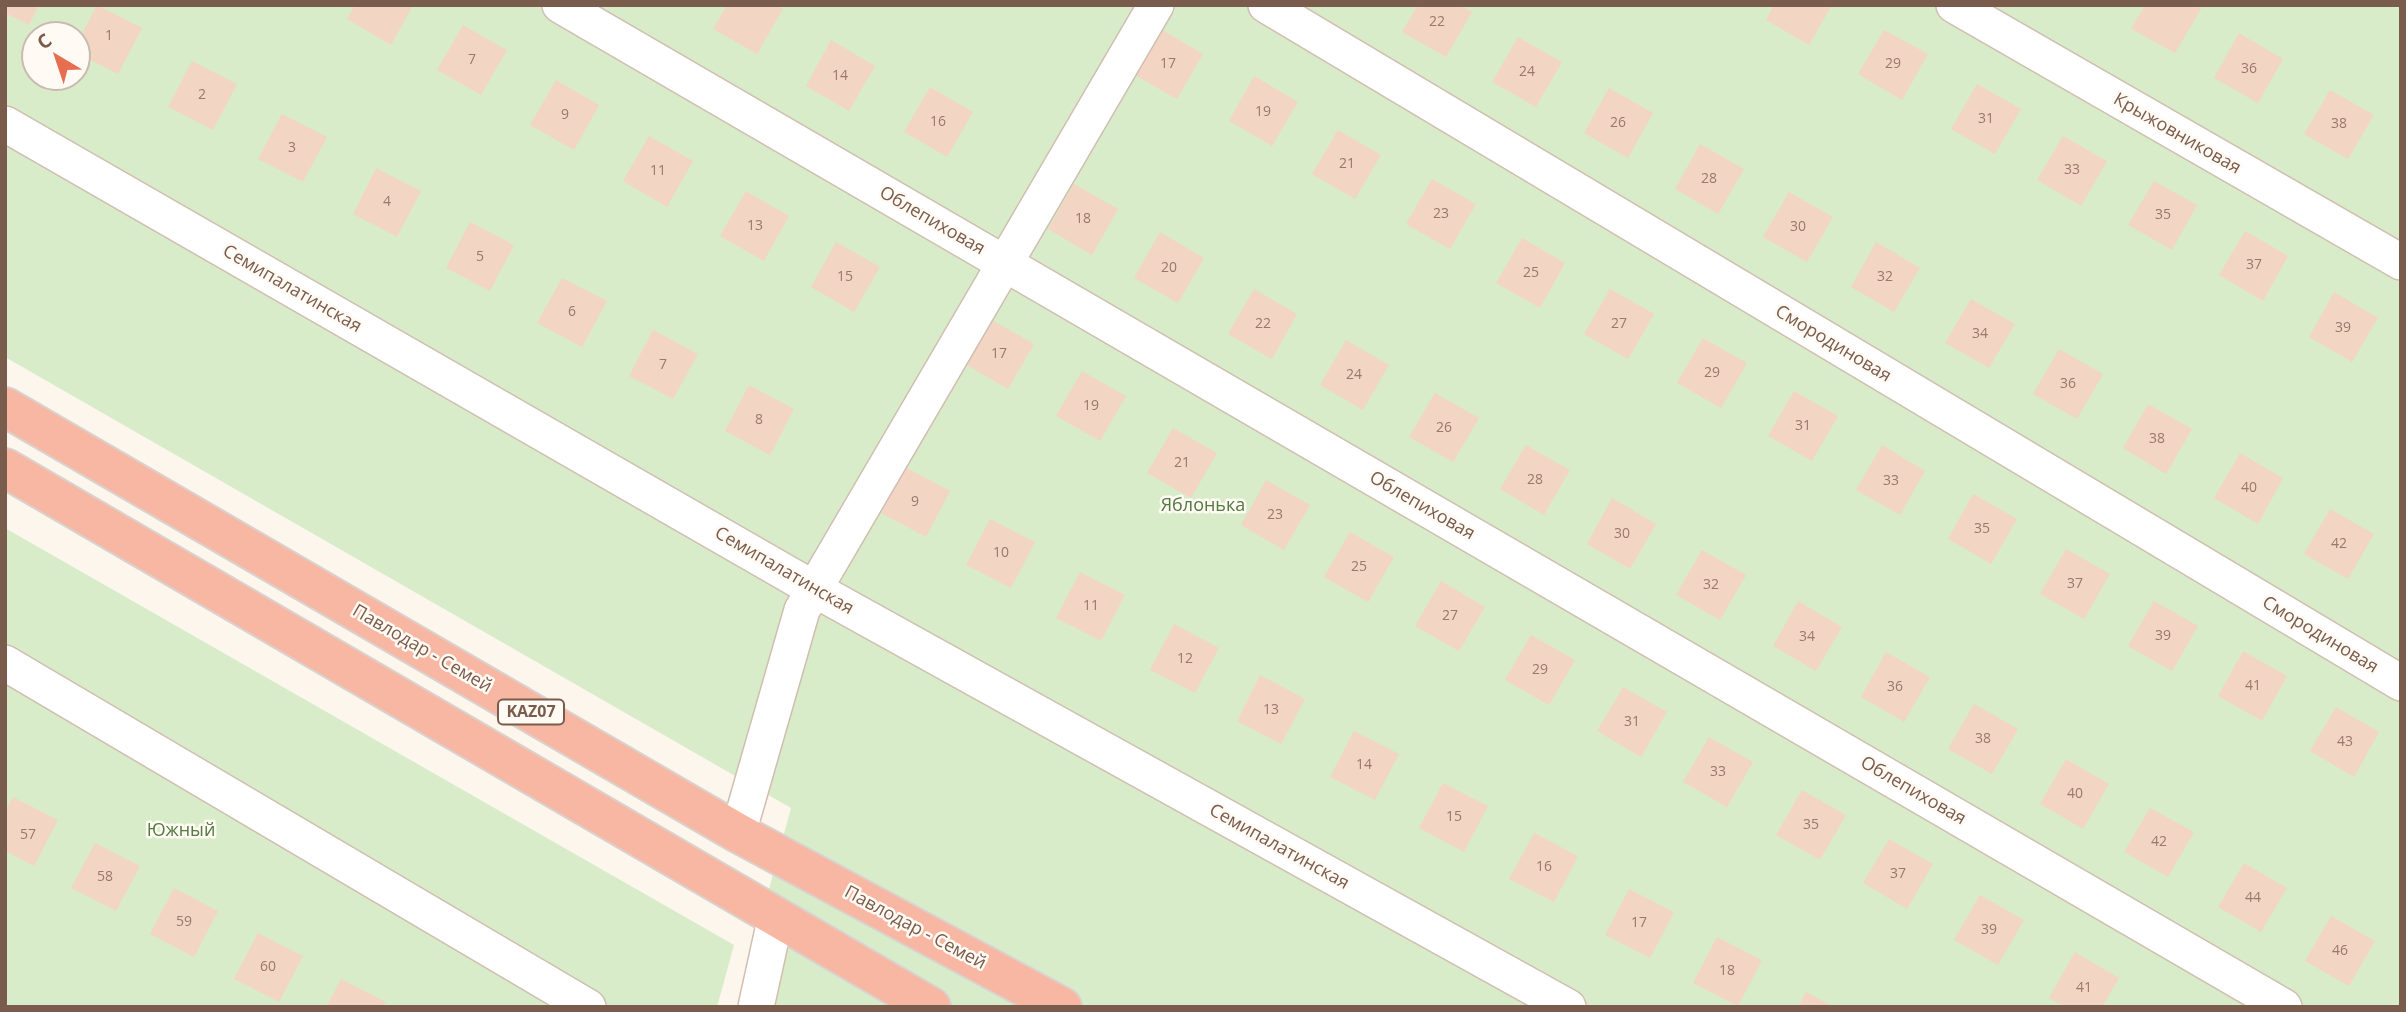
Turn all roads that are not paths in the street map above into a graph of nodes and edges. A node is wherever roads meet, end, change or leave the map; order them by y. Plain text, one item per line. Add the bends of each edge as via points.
1 (560, 5) edge
2 (1156, 5) edge
3 (1266, 5) edge
4 (1954, 5) edge
5 (5, 124) edge
6 (2401, 262) edge
7 (1005, 264) junction
8 (5, 407) edge
9 (5, 468) edge
10 (814, 589) junction
11 (5, 663) edge
12 (2401, 683) edge
13 (738, 833) junction
14 (776, 916) junction
15 (588, 1007) edge
16 (755, 1007) edge
17 (931, 1007) edge
18 (1062, 1007) edge
19 (1568, 1007) edge
20 (2284, 1007) edge

1 - 7 street, Облепиховая
2 - 7 street
3 - 12 street, Смородиновая
4 - 6 street, Крыжовниковая
5 - 10 street, Семипалатинская
7 - 10 street
7 - 20 street, Облепиховая
8 - 13 highway, Павлодар - Семей / KAZ07
9 - 14 highway, KAZ07
10 - 13 street via 802,610
10 - 19 street, Семипалатинская
11 - 15 street
13 - 18 highway, Павлодар - Семей / KAZ07
14 - 16 street
14 - 17 highway, KAZ07

